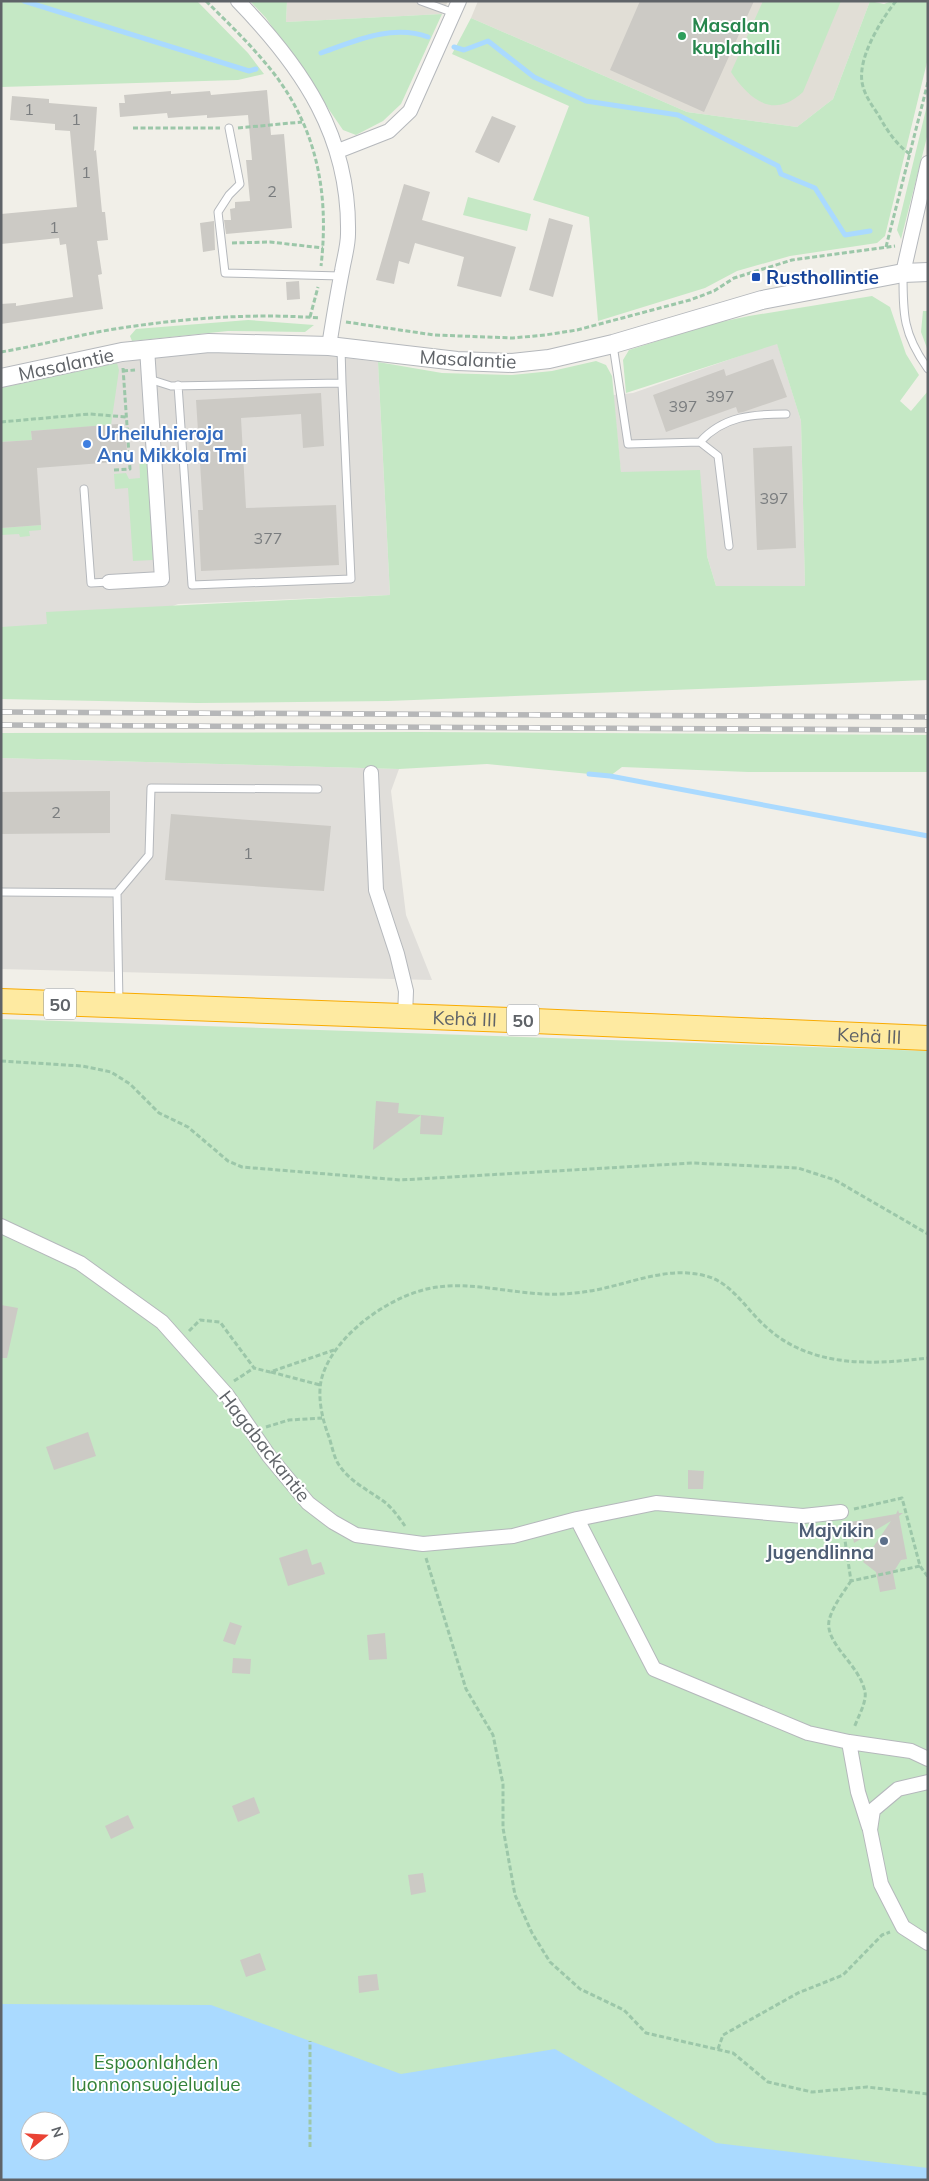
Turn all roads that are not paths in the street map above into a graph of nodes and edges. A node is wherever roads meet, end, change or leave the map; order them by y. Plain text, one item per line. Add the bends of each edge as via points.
1 (238, 1) edge
2 (421, 1) edge
3 (457, 7) edge
4 (229, 128) dead end
5 (338, 151) junction
6 (928, 163) edge
7 (928, 272) edge
8 (903, 273) junction
9 (341, 276) junction
10 (613, 344) junction
11 (335, 347) junction
12 (147, 348) junction
13 (928, 369) edge
14 (1, 378) edge
15 (148, 379) junction
16 (342, 383) junction
17 (178, 386) junction
18 (786, 414) dead end
19 (700, 442) junction
20 (84, 489) dead end
21 (729, 546) dead end
22 (108, 582) joint
23 (371, 773) dead end
24 (318, 789) dead end
25 (1, 892) edge
26 (117, 893) junction
27 (1, 1002) edge
28 (119, 1007) junction
29 (405, 1016) junction
30 (928, 1038) edge
31 (1, 1226) edge
32 (840, 1512) road end
33 (577, 1519) junction
34 (849, 1742) junction
35 (928, 1759) edge
36 (928, 1782) edge
37 (870, 1830) junction
38 (928, 1943) edge

1 - 5 street via 300,76 324,115
2 - 3 lane
3 - 5 street via 410,110 389,131
4 - 9 lane via 240,184 218,212 225,273
5 - 9 street via 348,235
6 - 8 street
7 - 8 street, Masalantie
8 - 10 street, Masalantie via 762,300
8 - 13 lane via 906,329 915,351
9 - 11 street
10 - 11 street, Masalantie via 549,359 494,364
10 - 19 lane via 628,444
11 - 12 street, Masalantie via 209,343
11 - 16 lane
12 - 14 street, Masalantie
12 - 15 street
15 - 17 lane
15 - 22 street via 162,579
16 - 17 lane
16 - 17 lane via 351,579 192,585
18 - 19 lane via 754,414 712,428
19 - 21 lane via 718,456
20 - 22 lane via 91,583
23 - 29 street via 376,890 404,982
24 - 26 lane via 151,788 149,855
25 - 26 lane
26 - 28 lane
27 - 28 highway, Kehä III / 50
28 - 29 highway, Kehä III / 50
29 - 30 highway, Kehä III / 50
31 - 33 street, Hagabackantie via 80,1262 162,1322 227,1395 278,1468 308,1503 356,1535 420,1544 513,1536
32 - 33 street, Hagabackantie via 803,1516 656,1503
33 - 34 street via 654,1669 808,1733
34 - 35 street via 912,1751
34 - 37 street via 858,1792
36 - 37 street via 898,1789 873,1810
37 - 38 street via 881,1884 903,1927

